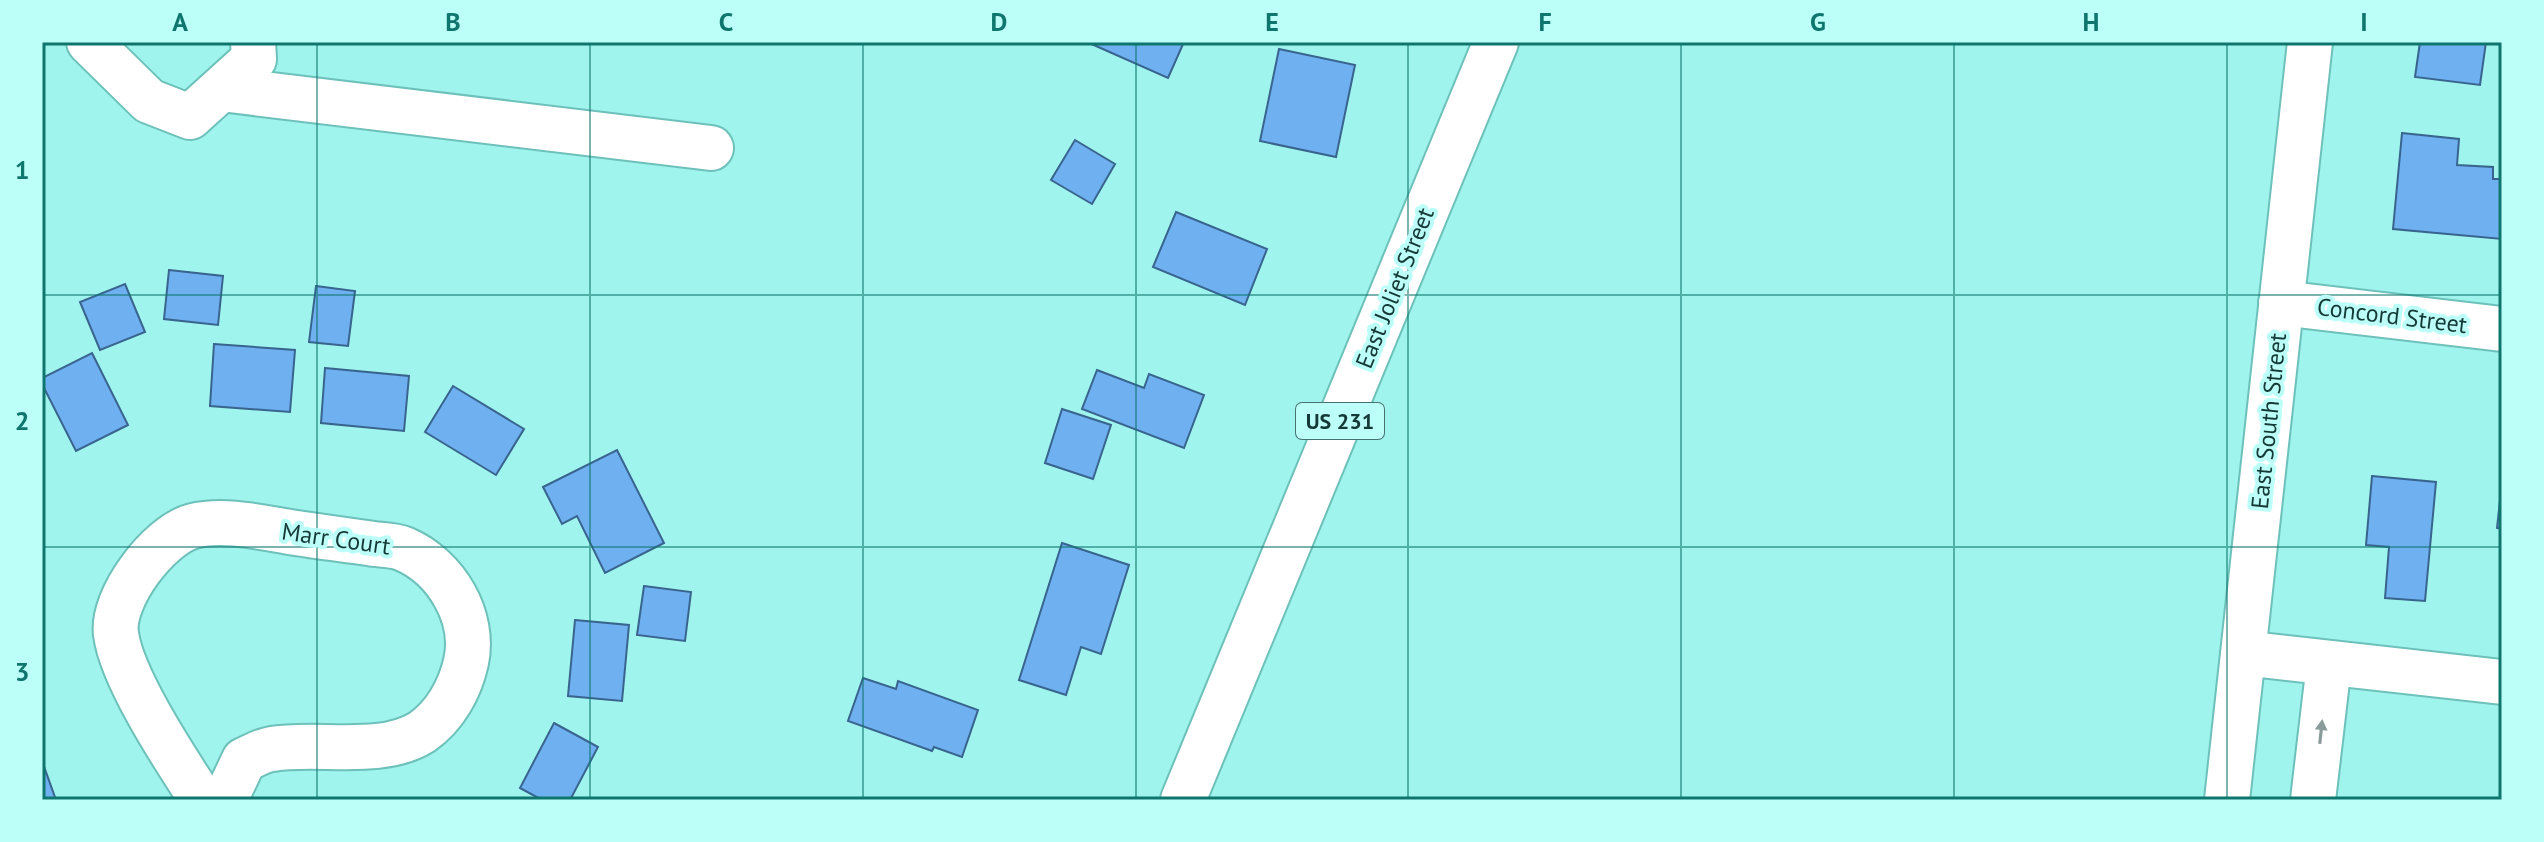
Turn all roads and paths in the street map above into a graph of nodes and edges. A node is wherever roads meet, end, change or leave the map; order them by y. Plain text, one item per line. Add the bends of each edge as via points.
1 (89, 42) edge
2 (253, 42) edge
3 (1496, 42) edge
4 (2310, 42) edge
5 (221, 89) junction
6 (711, 148) dead end
7 (2281, 303) junction
8 (2502, 329) edge
9 (2243, 653) junction
10 (2329, 664) junction
11 (2502, 682) edge
12 (202, 800) edge
13 (225, 800) edge
14 (1183, 800) edge
15 (2227, 800) edge
16 (2313, 800) edge

1 - 5 street via 149,101 190,117
2 - 5 street via 254,59
3 - 14 street, East Joliet Street / US 231
4 - 7 street, East South Street
5 - 6 street
7 - 8 street, Concord Street
7 - 9 street, East South Street
9 - 10 street
9 - 15 street, East South Street
10 - 11 street
16 -> 10 street
12 - 13 street, Marr Court via 139,694 115,632 120,603 140,569 166,541 192,526 231,524 402,548 432,567 465,615 470,646 463,676 445,711 420,733 391,743 258,754 244,760

